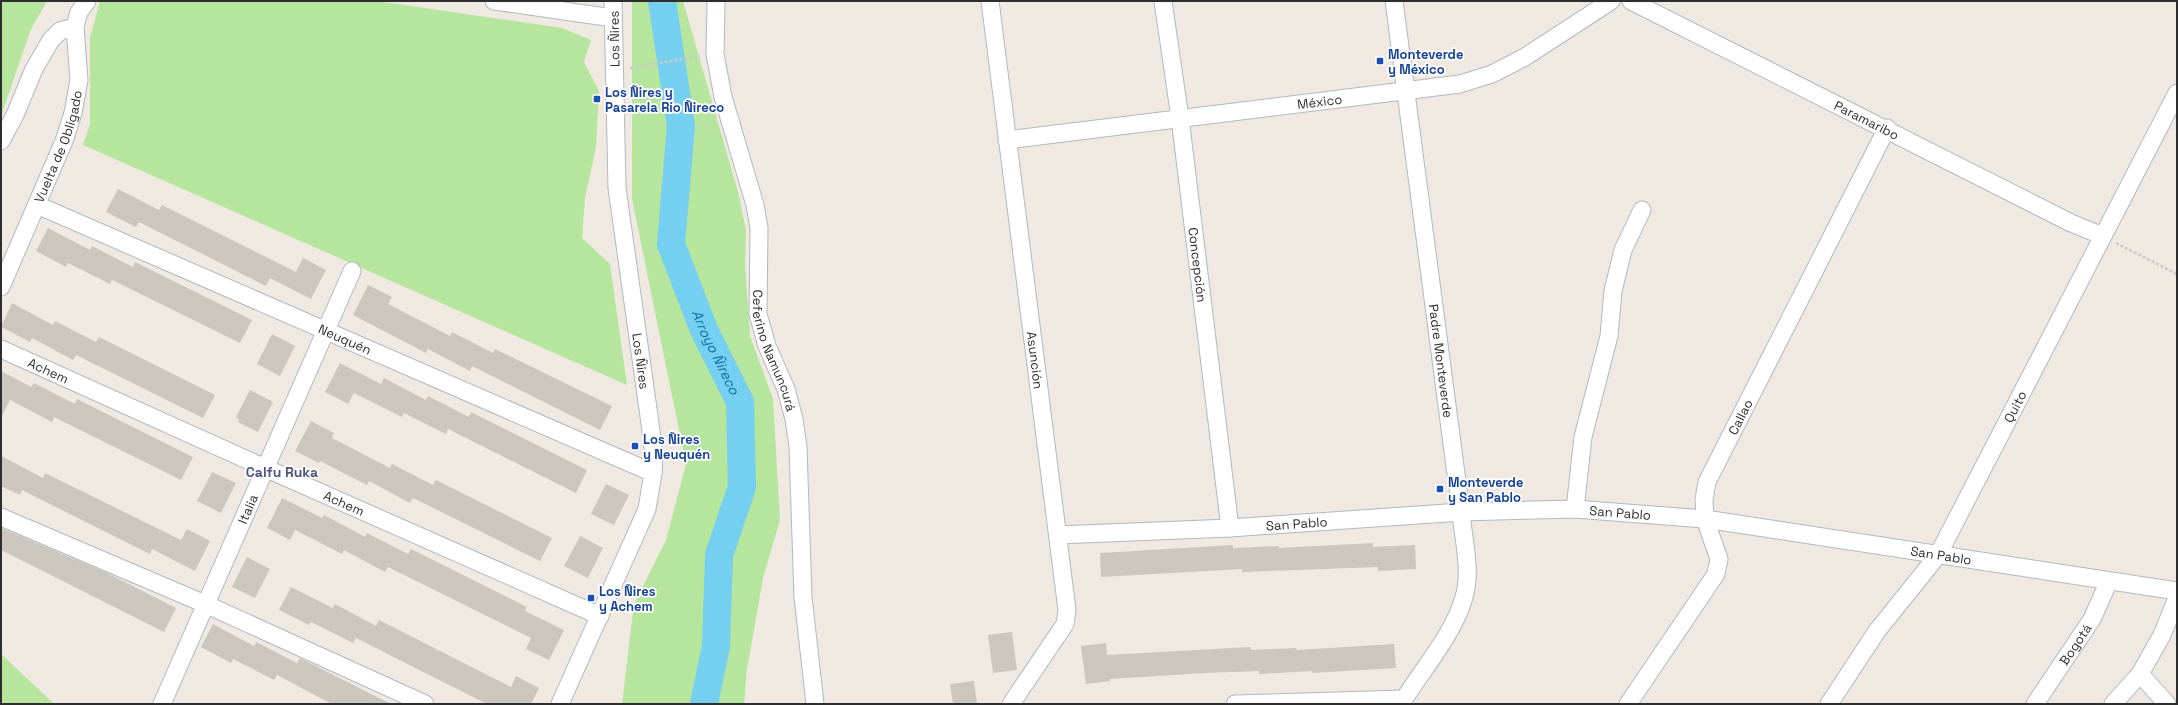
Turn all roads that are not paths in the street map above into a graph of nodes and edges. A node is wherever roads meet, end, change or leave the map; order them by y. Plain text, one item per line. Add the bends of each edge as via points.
1 (87, 1) edge
2 (494, 1) edge
3 (613, 1) edge
4 (716, 1) edge
5 (990, 1) edge
6 (1163, 1) edge
7 (1394, 1) edge
8 (1610, 1) edge
9 (1631, 1) edge
10 (613, 18) junction
11 (75, 27) junction
12 (1406, 91) junction
13 (2177, 94) edge
14 (1180, 118) junction
15 (1887, 128) junction
16 (1007, 140) junction
17 (1, 141) edge
18 (37, 204) junction
19 (1642, 210) dead end
20 (2103, 236) junction
21 (352, 271) dead end
22 (1, 287) edge
23 (325, 330) junction
24 (1, 349) edge
25 (264, 468) junction
26 (653, 473) junction
27 (1575, 509) junction
28 (1461, 512) junction
29 (1, 517) edge
30 (1706, 519) junction
31 (1230, 528) junction
32 (1058, 535) junction
33 (1938, 555) junction
34 (2109, 581) junction
35 (2177, 591) edge
36 (2177, 598) edge
37 (205, 604) junction
38 (600, 616) junction
39 (2140, 674) junction
40 (1402, 702) edge
41 (162, 704) edge
42 (424, 704) edge
43 (560, 704) edge
44 (815, 704) edge
45 (1011, 704) edge
46 (1235, 704) edge
47 (1628, 704) edge
48 (1829, 704) edge
49 (2035, 704) edge
50 (2113, 704) edge
51 (2168, 704) edge

1 - 11 street, Vuelta de Obligado via 79,12
2 - 10 street
3 - 10 street, Los Ñires
4 - 44 street, Ceferino Namuncurá via 715,54 723,97 760,228 758,314 767,346 786,389 798,447 803,597
5 - 16 street, Asunción
6 - 14 street, Concepción
7 - 12 street, Padre Monteverde
8 - 12 street, México via 1525,57 1492,74 1460,84
9 - 15 street, Paramaribo
10 - 26 street, Los Ñires via 617,188 649,416 654,456
11 - 17 street via 60,31 51,40 34,69
11 - 18 street, Vuelta de Obligado via 79,80 73,113
12 - 14 street, México
12 - 28 street, Padre Monteverde
13 - 20 street, Quito
14 - 16 street, México
14 - 31 street, Concepción
15 - 20 street, Paramaribo
15 - 30 street, Callao via 1707,482 1704,500
16 - 32 street, Asunción
18 - 22 street, Vuelta de Obligado
18 - 23 street, Neuquén
19 - 27 street via 1623,250 1613,291 1609,336 1583,437
20 - 33 street, Quito
21 - 23 street, Italia
23 - 25 street, Italia
23 - 26 street, Neuquén
24 - 25 street, Achem
25 - 37 street, Italia
25 - 38 street, Achem
26 - 38 street, Los Ñires via 647,509
27 - 28 street, San Pablo
27 - 30 street, San Pablo
28 - 31 street, San Pablo
28 - 40 street, Padre Monteverde via 1467,577 1465,597 1454,622
29 - 37 street
30 - 33 street, San Pablo
30 - 47 street, Callao via 1719,558 1716,574
31 - 32 street, San Pablo
32 - 45 street, Asunción via 1067,610 1065,624
33 - 34 street, San Pablo
33 - 48 street, Quito via 1877,631
34 - 35 street, San Pablo
34 - 49 street, Bogotá via 2092,619
36 - 39 street via 2162,635
37 - 41 street, Italia
37 - 42 street
38 - 43 street, Los Ñires
39 - 50 street
39 - 51 street
40 - 46 street

